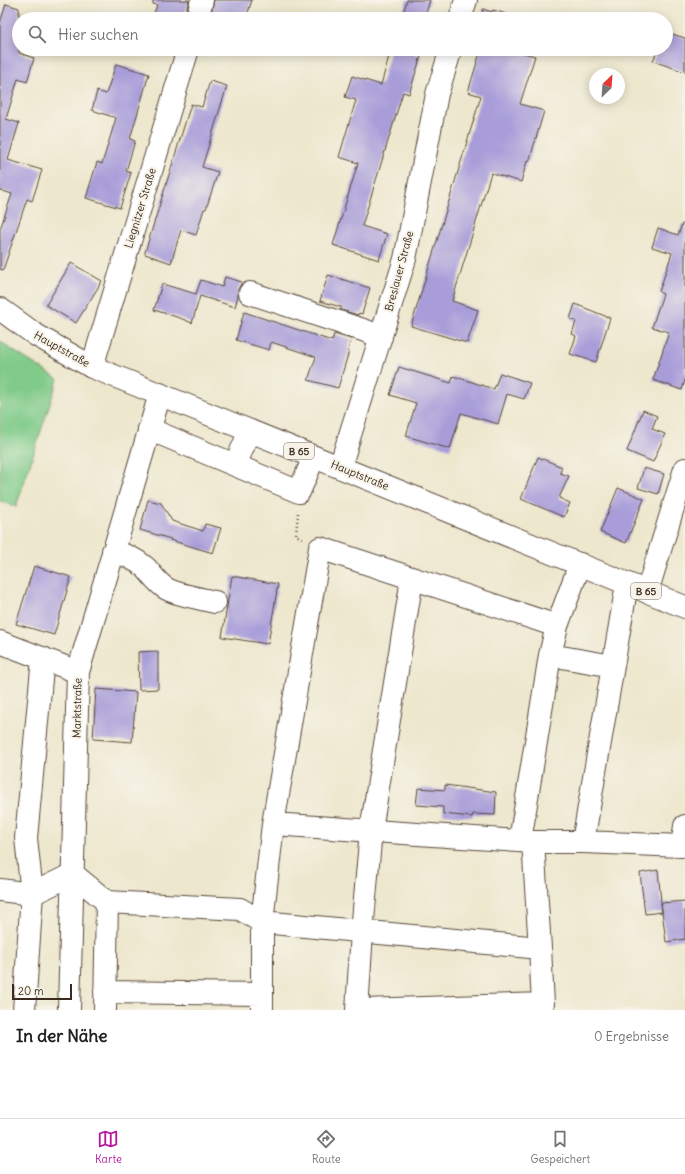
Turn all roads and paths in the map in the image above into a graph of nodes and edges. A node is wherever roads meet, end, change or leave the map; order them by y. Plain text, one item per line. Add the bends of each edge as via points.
1 (202, 0) edge
2 (466, 0) edge
3 (199, 12) edge
4 (462, 12) edge
5 (186, 56) edge
6 (449, 56) edge
7 (250, 293) dead end
8 (0, 309) edge
9 (381, 337) junction
10 (92, 367) junction
11 (160, 394) junction
12 (149, 429) junction
13 (250, 431) junction
14 (314, 457) junction
15 (235, 465) junction
16 (340, 467) junction
17 (685, 469) edge
18 (299, 492) junction
19 (320, 548) junction
20 (113, 551) junction
21 (580, 564) junction
22 (412, 579) junction
23 (637, 588) junction
24 (215, 602) dead end
25 (685, 607) edge
26 (557, 626) junction
27 (0, 642) edge
28 (550, 655) junction
29 (43, 658) junction
30 (613, 666) junction
31 (78, 672) junction
32 (273, 824) junction
33 (685, 826) edge
34 (371, 830) junction
35 (526, 841) junction
36 (583, 842) junction
37 (73, 874) junction
38 (0, 890) edge
39 (32, 894) junction
40 (107, 902) junction
41 (262, 922) junction
42 (362, 932) junction
43 (540, 948) junction
44 (105, 1001) edge
45 (262, 1002) edge
46 (24, 1010) edge
47 (69, 1010) edge
48 (357, 1010) edge
49 (363, 1010) edge

1 - 3 street
2 - 4 street
5 - 10 street, Liegnitzer Straße
6 - 9 street, Breslauer Straße via 437,94 405,259
7 - 9 street
8 - 10 street, Hauptstraße / B 65 via 36,336
9 - 16 street, Breslauer Straße
10 - 11 street, Hauptstraße / B 65
11 - 12 street, Marktstraße
11 - 13 street, Hauptstraße / B 65
12 - 15 street
12 - 20 street, Marktstraße
13 - 14 street, Hauptstraße / B 65
13 - 15 street
14 - 16 street, Hauptstraße / B 65
14 - 18 street
15 - 18 street
16 - 21 street, Hauptstraße / B 65
17 - 23 street
18 - 19 path via 296,535
19 - 22 street
19 - 32 street
20 - 24 street via 135,559 168,590
20 - 31 street, Marktstraße
21 - 23 street, Hauptstraße / B 65
21 - 26 street
22 - 26 street
22 - 34 street
23 - 25 street, Hauptstraße / B 65
23 - 30 street
26 - 28 street
27 - 29 street
28 - 30 street
28 - 35 street
29 - 31 street
29 - 39 street via 26,838
30 - 36 street
31 - 37 street, Marktstraße
32 - 34 street
32 - 41 street
33 - 36 street via 682,846
34 - 35 street
34 - 42 street
35 - 36 street
35 - 43 street
37 - 39 street
37 - 40 street
37 - 47 street, Marktstraße
38 - 39 street
39 - 46 street
40 - 41 street via 240,909
40 - 44 street
41 - 42 street
41 - 45 street
42 - 43 street
42 - 48 street
43 - 49 street via 543,1004
44 - 45 street

